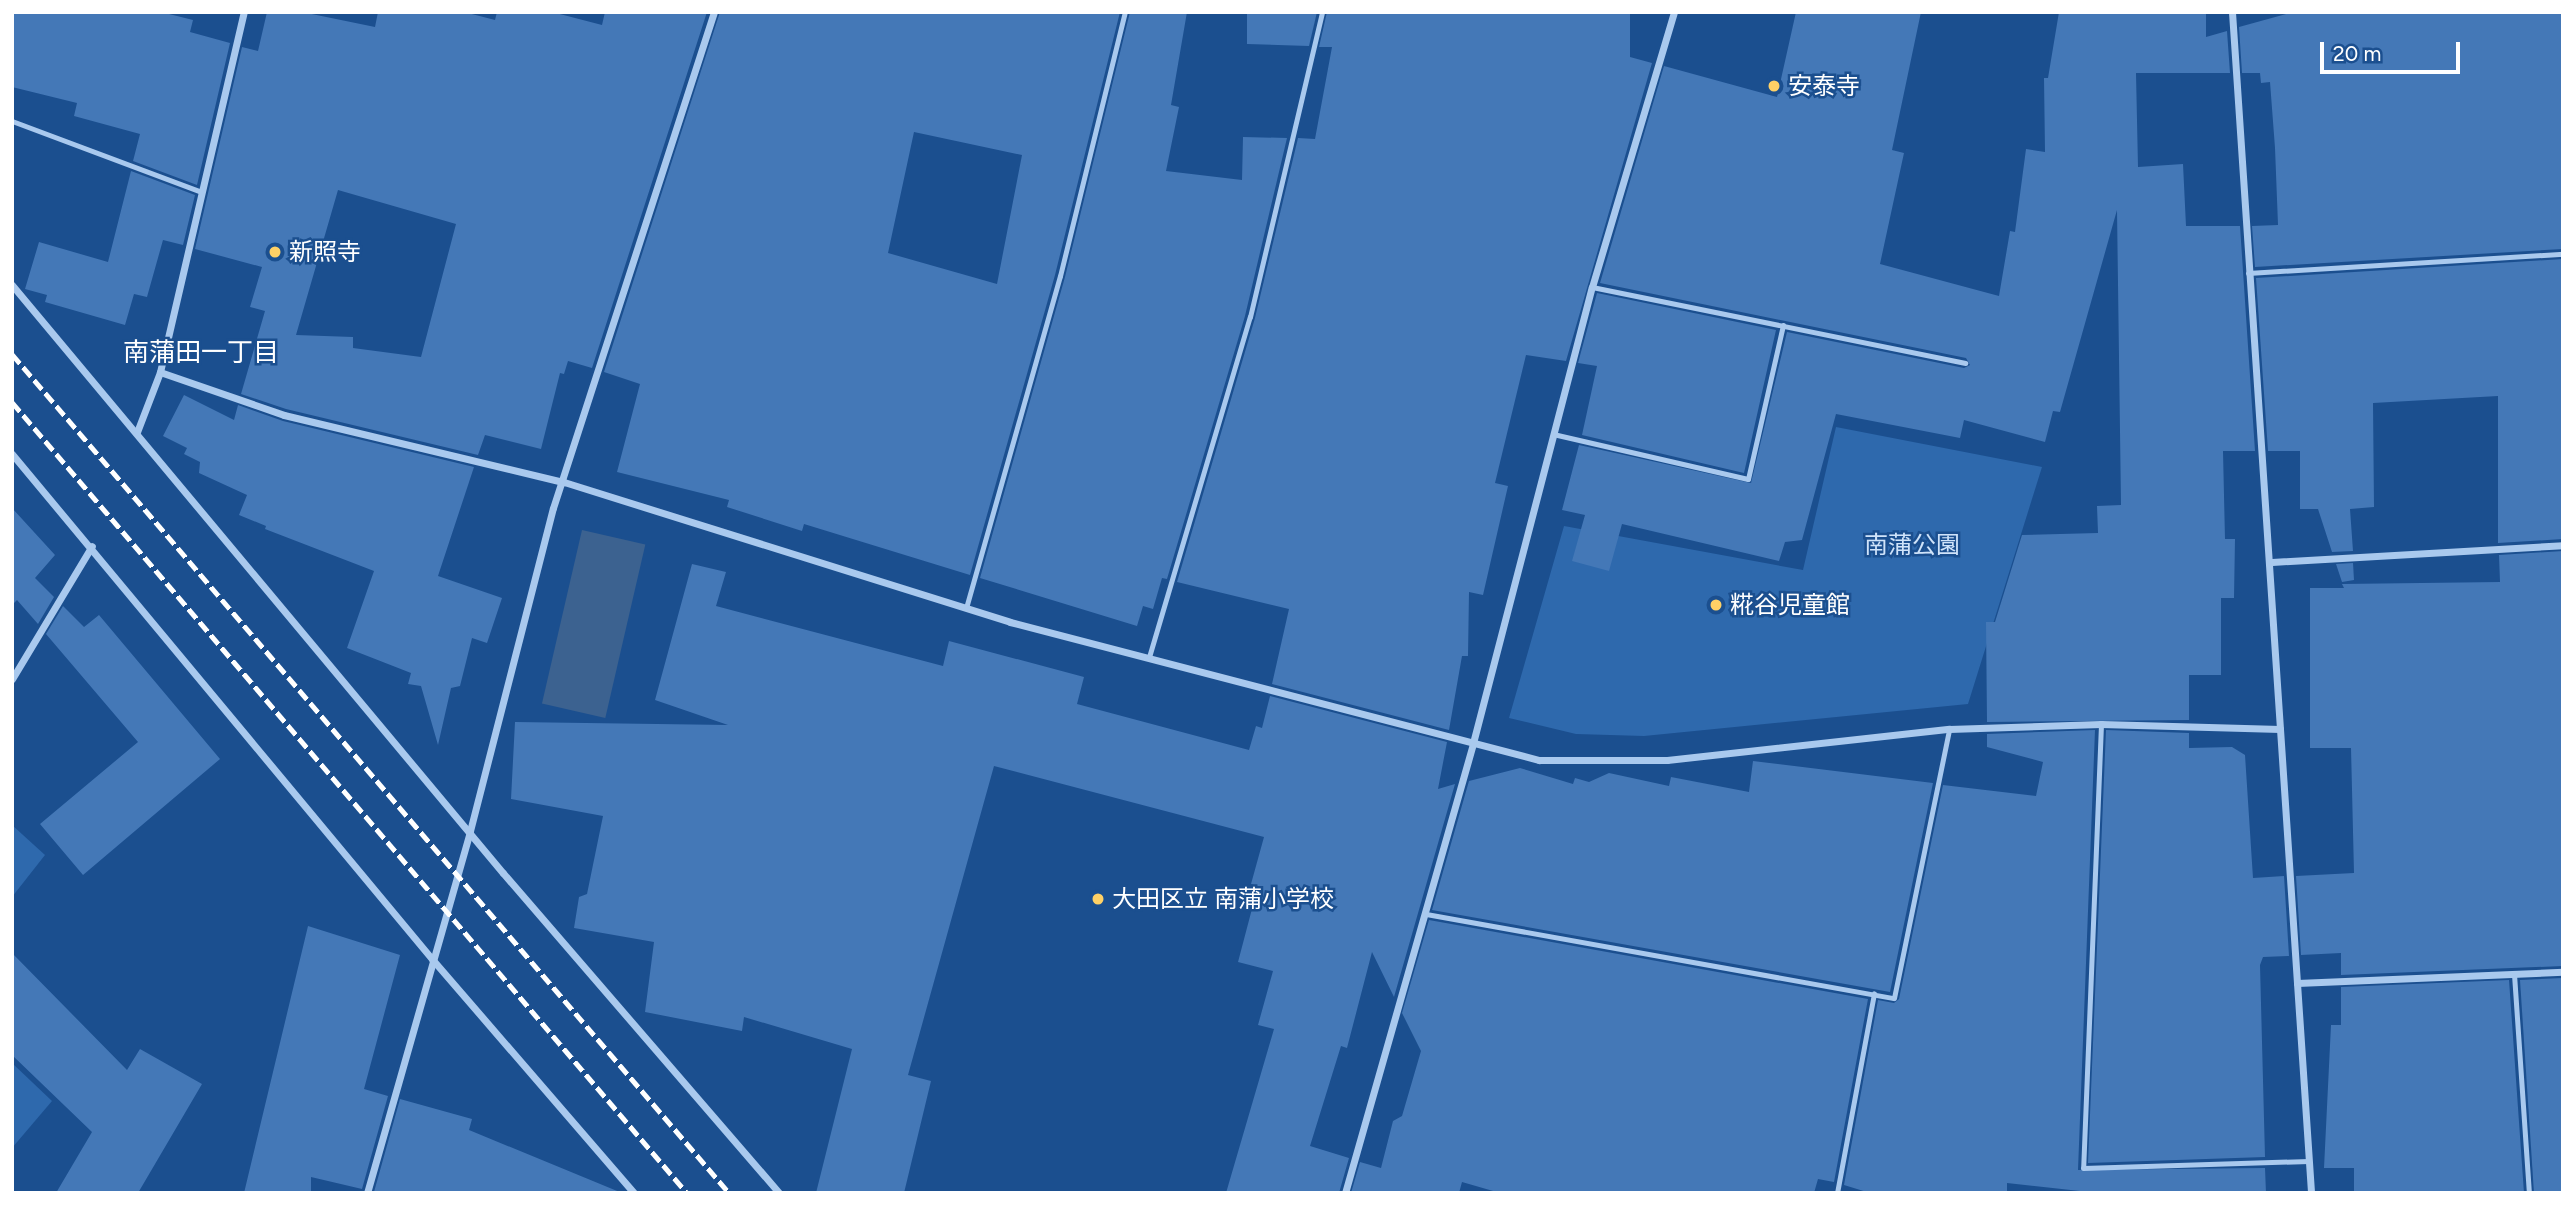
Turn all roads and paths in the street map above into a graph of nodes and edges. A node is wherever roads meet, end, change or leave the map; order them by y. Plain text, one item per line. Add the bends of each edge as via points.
1 (244, 12) edge
2 (714, 12) edge
3 (1125, 12) edge
4 (1322, 12) edge
5 (1674, 12) edge
6 (2232, 12) edge
7 (12, 121) edge
8 (199, 191) junction
9 (2563, 254) edge
10 (2248, 273) junction
11 (12, 285) edge
12 (1592, 286) junction
13 (1783, 325) junction
14 (1965, 363) dead end
15 (160, 372) junction
16 (137, 432) junction
17 (1553, 434) junction
18 (12, 454) edge
19 (564, 482) junction
20 (2563, 545) edge
21 (92, 546) junction
22 (2272, 562) junction
23 (966, 608) junction
24 (1149, 657) junction
25 (12, 679) edge
26 (2101, 724) junction
27 (1949, 729) junction
28 (2280, 729) junction
29 (1473, 743) junction
30 (470, 831) junction
31 (1426, 914) junction
32 (432, 959) junction
33 (2563, 972) edge
34 (2515, 974) junction
35 (2297, 983) junction
36 (1874, 993) junction
37 (2309, 1161) junction
38 (367, 1193) edge
39 (634, 1193) edge
40 (779, 1193) edge
41 (1345, 1193) edge
42 (1837, 1193) edge
43 (2311, 1193) edge
44 (2529, 1193) edge

1 - 8 street
2 - 19 street
3 - 23 lane via 1060,276
4 - 24 lane via 1250,317
5 - 12 street
6 - 10 street
7 - 8 lane
8 - 15 street
9 - 10 lane
10 - 22 street
11 - 16 street
12 - 13 lane
12 - 17 street
13 - 14 lane
13 - 17 lane via 1748,479
15 - 16 street
15 - 19 street via 284,415
16 - 30 street
17 - 29 street
18 - 21 street
19 - 23 street
19 - 30 street via 553,508
20 - 22 street
21 - 25 street
21 - 32 street
22 - 28 street
23 - 24 street
24 - 29 street
26 - 27 street
26 - 28 street
26 - 37 lane via 2083,1168
27 - 29 street via 1667,760 1539,760
27 - 36 lane via 1894,998
28 - 35 street
29 - 31 street
30 - 32 street
30 - 40 street
31 - 36 lane
31 - 41 street
32 - 38 street
32 - 39 street
33 - 34 street
34 - 35 street
34 - 44 lane
35 - 37 street
36 - 42 lane
37 - 43 street

